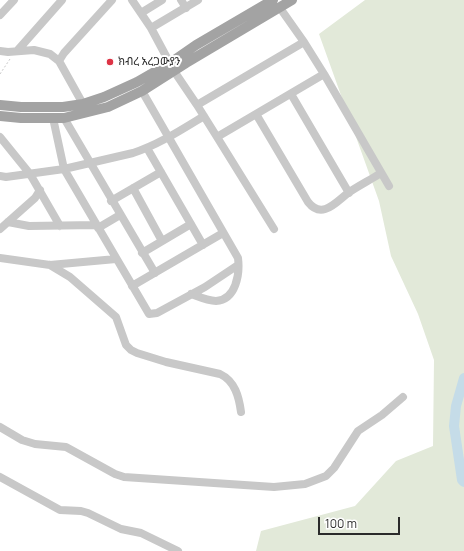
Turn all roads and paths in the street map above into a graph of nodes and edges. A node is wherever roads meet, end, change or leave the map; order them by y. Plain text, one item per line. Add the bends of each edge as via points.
1 (14, 0) edge
2 (62, 0) edge
3 (112, 0) edge
4 (132, 0) edge
5 (162, 0) edge
6 (181, 0) edge
7 (198, 0) edge
8 (273, 0) edge
9 (292, 0) edge
10 (186, 8) junction
11 (280, 8) junction
12 (141, 13) junction
13 (0, 15) edge
14 (151, 28) junction
15 (304, 42) junction
16 (0, 51) edge
17 (17, 51) junction
18 (59, 61) junction
19 (172, 67) junction
20 (0, 74) edge
21 (324, 74) junction
22 (142, 91) junction
23 (291, 94) junction
24 (83, 104) junction
25 (0, 105) edge
26 (197, 105) junction
27 (256, 114) junction
28 (0, 116) edge
29 (204, 116) junction
30 (52, 118) junction
31 (64, 118) junction
32 (0, 137) edge
33 (168, 137) junction
34 (217, 137) junction
35 (147, 148) junction
36 (90, 164) junction
37 (64, 169) junction
38 (161, 172) junction
39 (381, 173) junction
40 (30, 174) junction
41 (2, 179) edge
42 (389, 186) dead end
43 (133, 188) junction
44 (40, 190) junction
45 (349, 193) junction
46 (111, 201) junction
47 (120, 215) junction
48 (8, 222) junction
49 (191, 224) junction
50 (60, 226) junction
51 (97, 226) junction
52 (0, 229) edge
53 (274, 229) dead end
54 (223, 233) junction
55 (162, 241) junction
56 (204, 245) junction
57 (142, 253) junction
58 (0, 258) edge
59 (116, 259) junction
60 (50, 265) junction
61 (238, 265) junction
62 (154, 273) junction
63 (132, 286) junction
64 (191, 294) junction
65 (403, 397) dead end
66 (242, 412) dead end
67 (0, 427) edge
68 (0, 477) edge
69 (178, 551) edge

1 - 13 street
2 - 17 street
3 - 18 street
4 - 12 street
5 - 12 street
6 - 10 street
7 - 10 street
8 - 19 main road via 196,45
9 - 11 main road
10 - 14 street
11 - 15 street
11 - 19 main road
12 - 14 street
14 - 19 street
15 - 21 street
15 - 26 street
16 - 17 street
17 - 18 street via 45,52
17 - 20 path
18 - 24 street
19 - 22 main road
19 - 24 main road
19 - 26 street
21 - 23 street
21 - 39 street
22 - 31 main road via 108,107
22 - 33 street
23 - 27 street
23 - 45 street
24 - 25 main road via 63,107
26 - 29 street
27 - 34 street
27 - 45 street via 311,206 323,210
28 - 30 main road
29 - 33 street
29 - 34 street
30 - 31 main road
30 - 37 street
31 - 36 street
32 - 40 street
33 - 35 street
33 - 54 street
34 - 53 street
35 - 36 street
35 - 38 street
36 - 37 street
36 - 46 street
37 - 40 street
37 - 51 street
38 - 43 street
38 - 49 street
39 - 42 street
39 - 45 street
40 - 41 street
40 - 44 street
43 - 46 street
43 - 55 street
44 - 48 street via 36,198
44 - 50 street
46 - 47 street
47 - 51 street
47 - 57 street
48 - 50 street via 29,226
48 - 52 street
49 - 55 street
49 - 56 street
50 - 51 street
51 - 59 street
54 - 56 street
54 - 61 street via 238,258
55 - 57 street
56 - 62 street
57 - 62 street
58 - 60 street
59 - 60 street
59 - 63 street
60 - 66 street via 70,277 116,317 126,345 131,350 166,362 220,374 236,390
61 - 64 street
61 - 64 street via 234,289 225,299 216,301
62 - 63 street
63 - 64 street via 150,314 157,314
65 - 67 street via 358,431 326,476 295,486 124,477 66,447 34,444
68 - 69 street via 60,510 88,513 120,529 141,533

